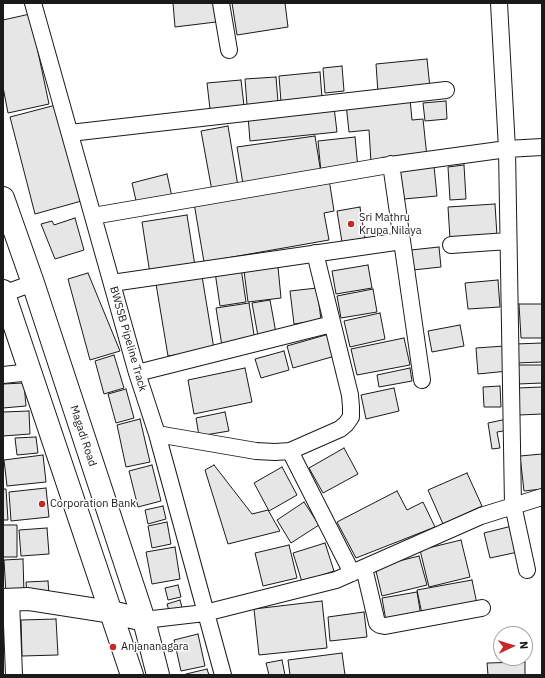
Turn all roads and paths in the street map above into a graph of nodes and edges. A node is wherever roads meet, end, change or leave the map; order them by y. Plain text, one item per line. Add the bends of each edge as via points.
1 (33, 3) edge
2 (221, 3) edge
3 (499, 3) edge
4 (229, 50) dead end
5 (446, 90) dead end
6 (70, 133) junction
7 (542, 147) edge
8 (507, 149) junction
9 (391, 164) junction
10 (3, 198) edge
11 (93, 216) junction
12 (402, 241) junction
13 (508, 241) junction
14 (450, 245) dead end
15 (315, 253) junction
16 (33, 283) junction
17 (112, 283) junction
18 (3, 293) edge
19 (332, 324) junction
20 (31, 372) junction
21 (137, 373) junction
22 (3, 375) edge
23 (422, 380) dead end
24 (157, 434) junction
25 (290, 451) junction
26 (542, 497) edge
27 (513, 506) junction
28 (527, 570) dead end
29 (358, 571) junction
30 (7, 600) edge
31 (482, 608) dead end
32 (111, 612) junction
33 (205, 613) junction
34 (144, 620) junction
35 (14, 675) edge
36 (132, 675) edge
37 (158, 675) edge
38 (223, 675) edge

1 - 6 street, BWSSB Pipeline Track
2 - 4 street
3 - 8 street
5 - 6 street
6 - 11 street, BWSSB Pipeline Track
7 - 8 street
8 - 9 street
8 - 13 street
9 - 11 street
9 - 12 street
10 - 16 main road, Magadi Road
11 - 17 street, BWSSB Pipeline Track
12 - 15 street
12 - 23 street
13 - 14 street
13 - 27 street
15 - 17 street
15 - 19 street
16 - 18 street
16 - 34 main road, Magadi Road
17 - 21 street, BWSSB Pipeline Track
18 - 20 main road
19 - 21 street
19 - 25 street via 350,395 351,417 340,428
20 - 22 street
20 - 32 main road
21 - 24 street, BWSSB Pipeline Track
24 - 25 street via 256,451
24 - 33 street, BWSSB Pipeline Track
25 - 29 street
26 - 27 street
27 - 28 street
27 - 29 street via 482,516
29 - 31 street via 377,623 380,625
29 - 33 street via 336,580
30 - 32 main road via 28,599
30 - 35 street
32 - 34 main road
32 - 36 main road
33 - 34 street
33 - 38 street, BWSSB Pipeline Track
34 - 37 main road, Magadi Road

